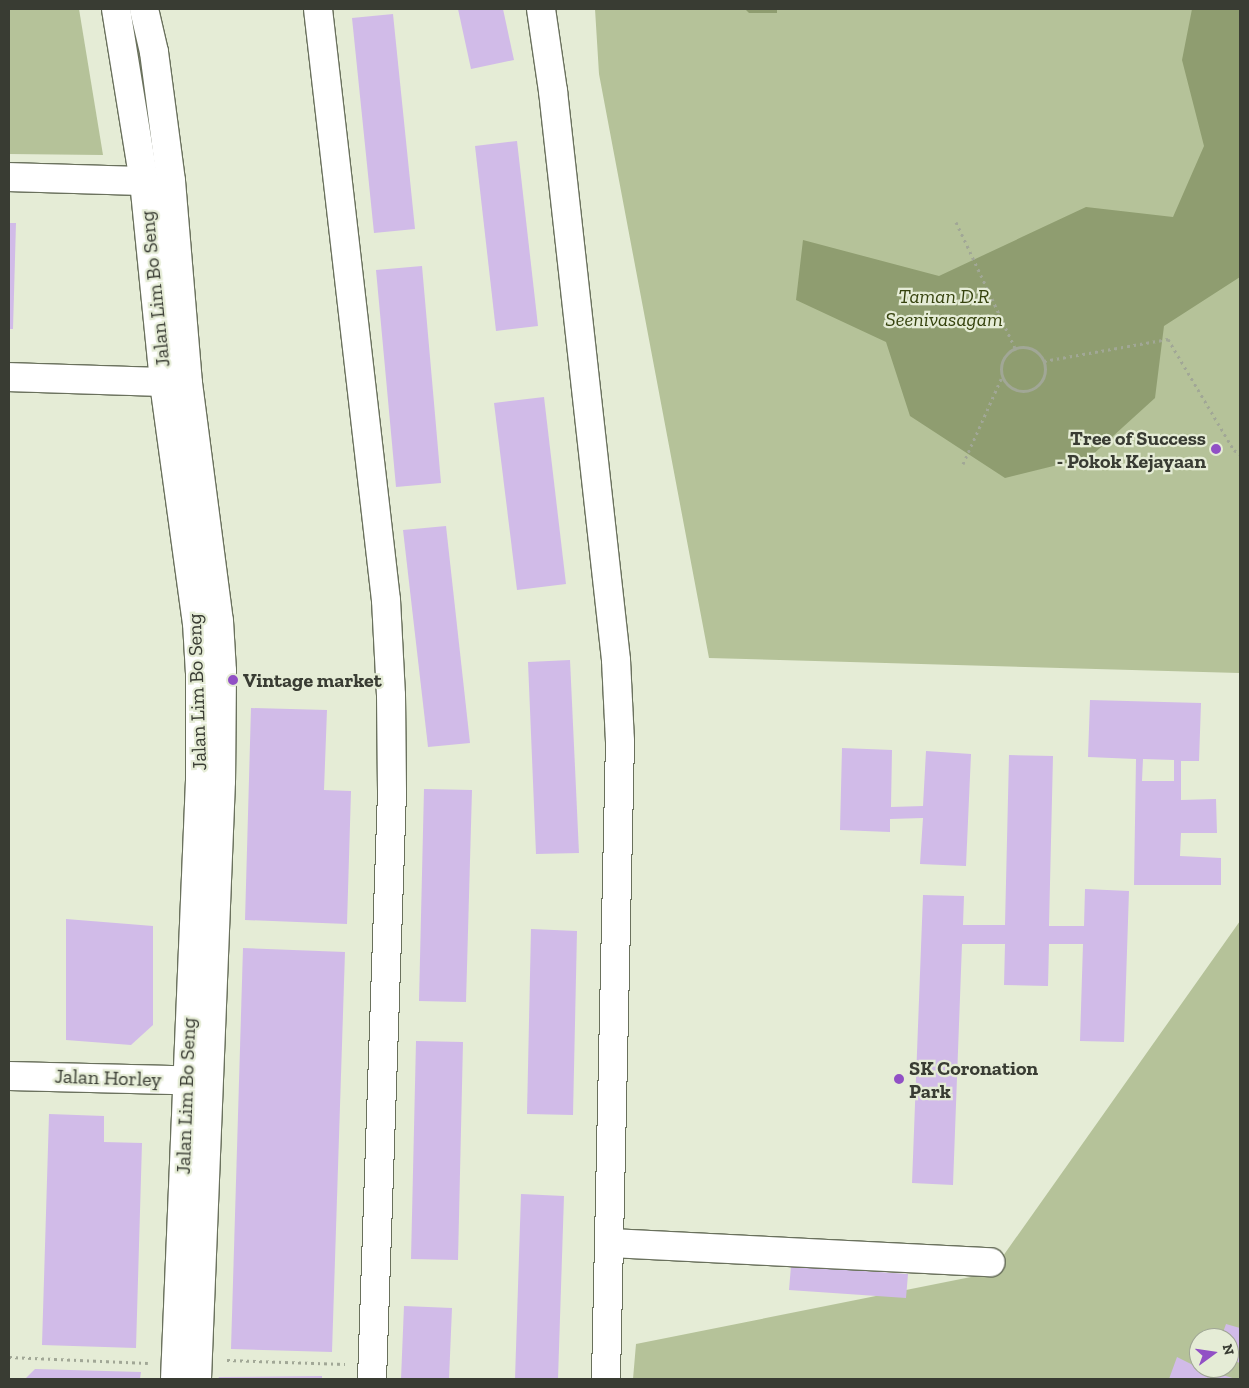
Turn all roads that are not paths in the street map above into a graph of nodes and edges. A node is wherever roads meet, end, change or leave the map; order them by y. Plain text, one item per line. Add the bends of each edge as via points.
1 (116, 9) edge
2 (144, 9) edge
3 (318, 9) edge
4 (541, 9) edge
5 (9, 177) edge
6 (144, 181) junction
7 (9, 377) edge
8 (176, 383) junction
9 (9, 1076) edge
10 (197, 1080) junction
11 (610, 1244) junction
12 (991, 1262) dead end
13 (187, 1371) edge
14 (372, 1372) edge
15 (606, 1379) edge

1 - 6 street, Jalan Lim Bo Seng
2 - 8 street, Jalan Lim Bo Seng via 155,61 171,181
3 - 14 street via 385,590 391,694 392,792
4 - 11 street via 553,91 616,660 620,822
5 - 6 street
6 - 8 street, Jalan Lim Bo Seng
7 - 8 street
8 - 10 street, Jalan Lim Bo Seng via 200,673
9 - 10 street, Jalan Horley
10 - 13 street, Jalan Lim Bo Seng
11 - 12 street
11 - 15 street

